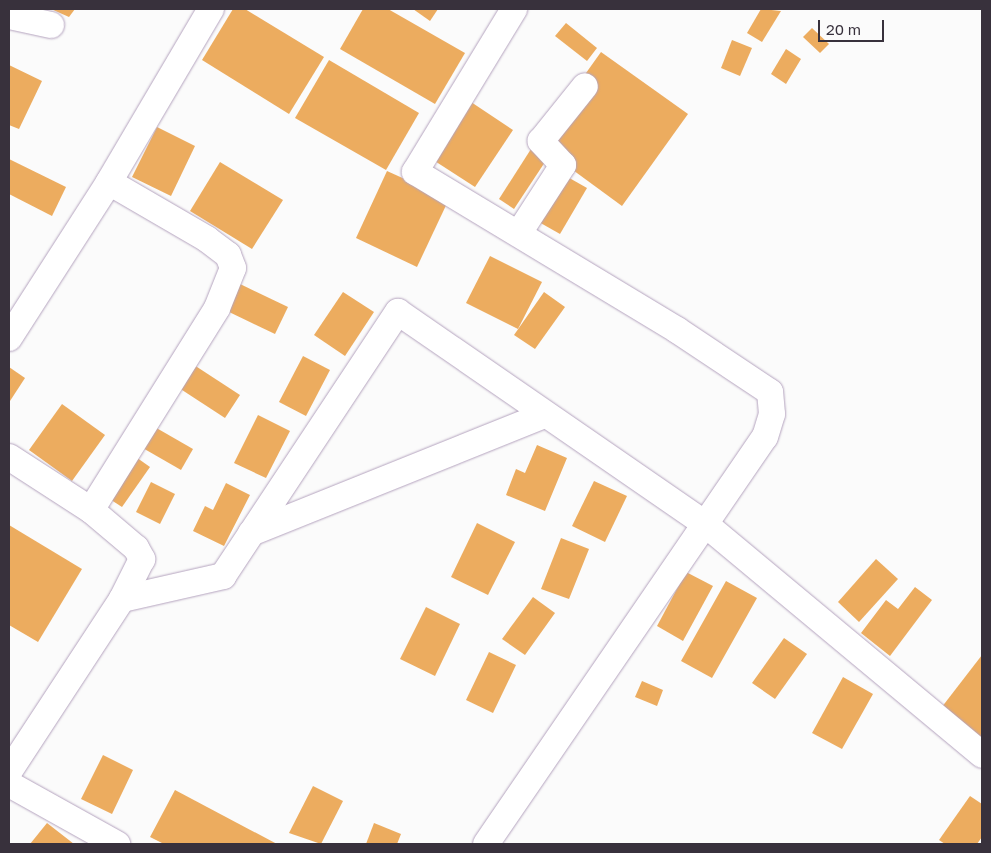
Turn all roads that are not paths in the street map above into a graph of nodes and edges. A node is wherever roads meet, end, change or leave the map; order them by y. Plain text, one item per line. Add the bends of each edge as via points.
1 (211, 9) edge
2 (514, 9) edge
3 (9, 16) edge
4 (51, 25) dead end
5 (585, 86) dead end
6 (109, 182) junction
7 (519, 233) junction
8 (9, 338) edge
9 (545, 415) junction
10 (9, 457) edge
11 (91, 510) junction
12 (704, 523) junction
13 (251, 533) junction
14 (122, 600) junction
15 (982, 755) edge
16 (9, 772) edge
17 (9, 784) edge
18 (117, 844) edge
19 (486, 844) edge

1 - 6 street
2 - 7 street via 416,172
3 - 4 street
5 - 7 street via 541,142 563,165
6 - 8 street
6 - 11 street via 207,239 228,255 233,268 217,308
7 - 12 street via 770,392 772,414 765,437
9 - 12 street
9 - 13 street
9 - 13 street via 398,312
10 - 11 street
11 - 14 street via 136,548 142,559
12 - 15 street
12 - 19 street
13 - 14 street via 223,576
14 - 16 street
17 - 18 street

